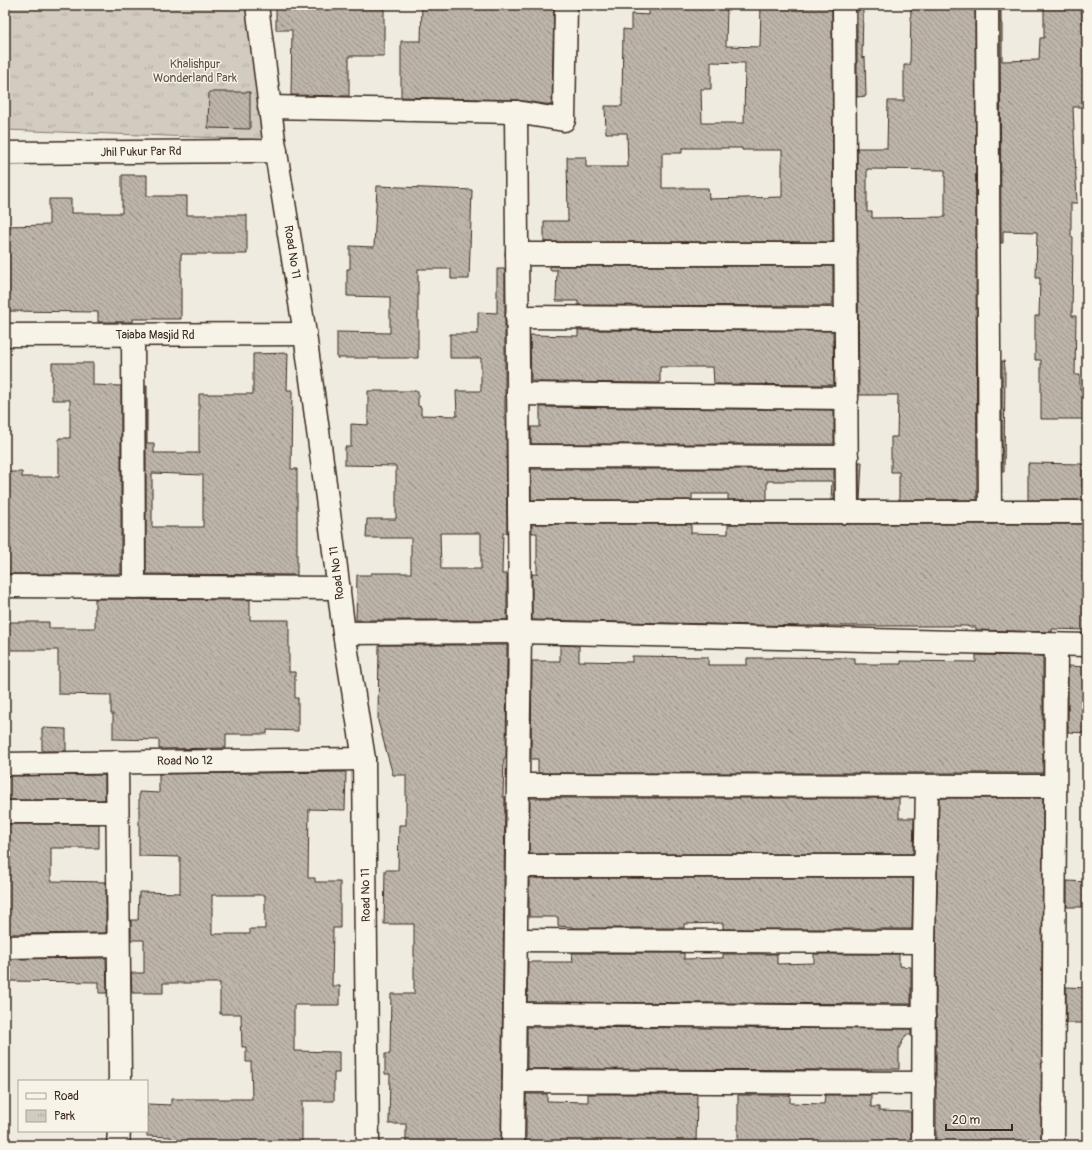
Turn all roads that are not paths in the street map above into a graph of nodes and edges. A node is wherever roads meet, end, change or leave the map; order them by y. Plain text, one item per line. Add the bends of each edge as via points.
1 (257, 5) edge
2 (566, 5) edge
3 (844, 5) edge
4 (987, 5) edge
5 (270, 107) junction
6 (516, 112) junction
7 (276, 151) junction
8 (5, 153) edge
9 (517, 254) junction
10 (846, 254) junction
11 (517, 317) junction
12 (846, 319) junction
13 (305, 334) junction
14 (5, 335) edge
15 (133, 335) junction
16 (518, 394) junction
17 (847, 398) junction
18 (518, 456) junction
19 (847, 457) junction
20 (519, 512) junction
21 (847, 512) junction
22 (990, 512) junction
23 (1087, 512) edge
24 (5, 586) edge
25 (134, 587) junction
26 (339, 588) junction
27 (520, 632) junction
28 (344, 633) junction
29 (1056, 645) junction
30 (1087, 645) edge
31 (364, 759) junction
32 (117, 762) junction
33 (5, 764) edge
34 (518, 785) junction
35 (927, 786) junction
36 (1046, 786) dead end
37 (5, 812) edge
38 (117, 812) junction
39 (517, 866) junction
40 (926, 866) junction
41 (516, 940) junction
42 (924, 942) junction
43 (118, 946) junction
44 (5, 948) edge
45 (515, 1014) junction
46 (924, 1017) junction
47 (120, 1080) edge
48 (514, 1080) junction
49 (924, 1082) junction
50 (119, 1132) edge
51 (118, 1145) edge
52 (368, 1145) edge
53 (513, 1145) edge
54 (923, 1145) edge
55 (1053, 1145) edge

1 - 5 street, Road No 11
2 - 6 street via 564,120
3 - 10 street
4 - 22 street
5 - 6 street
5 - 7 street, Road No 11
6 - 9 street
7 - 8 street, Jhil Pukur Par Rd
7 - 13 street, Road No 11
9 - 10 street
9 - 11 street
10 - 12 street
11 - 12 street
11 - 16 street
12 - 17 street
13 - 15 street, Taiaba Masjid Rd
13 - 26 street, Road No 11
14 - 15 street, Taiaba Masjid Rd
15 - 25 street
16 - 17 street
16 - 18 street
17 - 19 street
18 - 19 street
18 - 20 street
19 - 21 street
20 - 21 street
20 - 27 street
21 - 22 street
22 - 23 street
24 - 25 street
25 - 26 street
26 - 28 street, Road No 11
27 - 28 street
27 - 29 street
27 - 34 street
28 - 31 street, Road No 11
29 - 30 street
29 - 55 street
31 - 32 street, Road No 12
31 - 52 street, Road No 11
32 - 33 street, Road No 12
32 - 38 street
34 - 35 street
34 - 39 street
35 - 36 street
35 - 40 street
37 - 38 street
38 - 43 street
39 - 40 street
39 - 41 street
40 - 42 street
41 - 42 street
41 - 45 street
42 - 46 street
43 - 44 street
43 - 47 street
45 - 46 street
45 - 48 street
46 - 49 street
48 - 49 street
48 - 53 street
49 - 54 street
50 - 51 street

